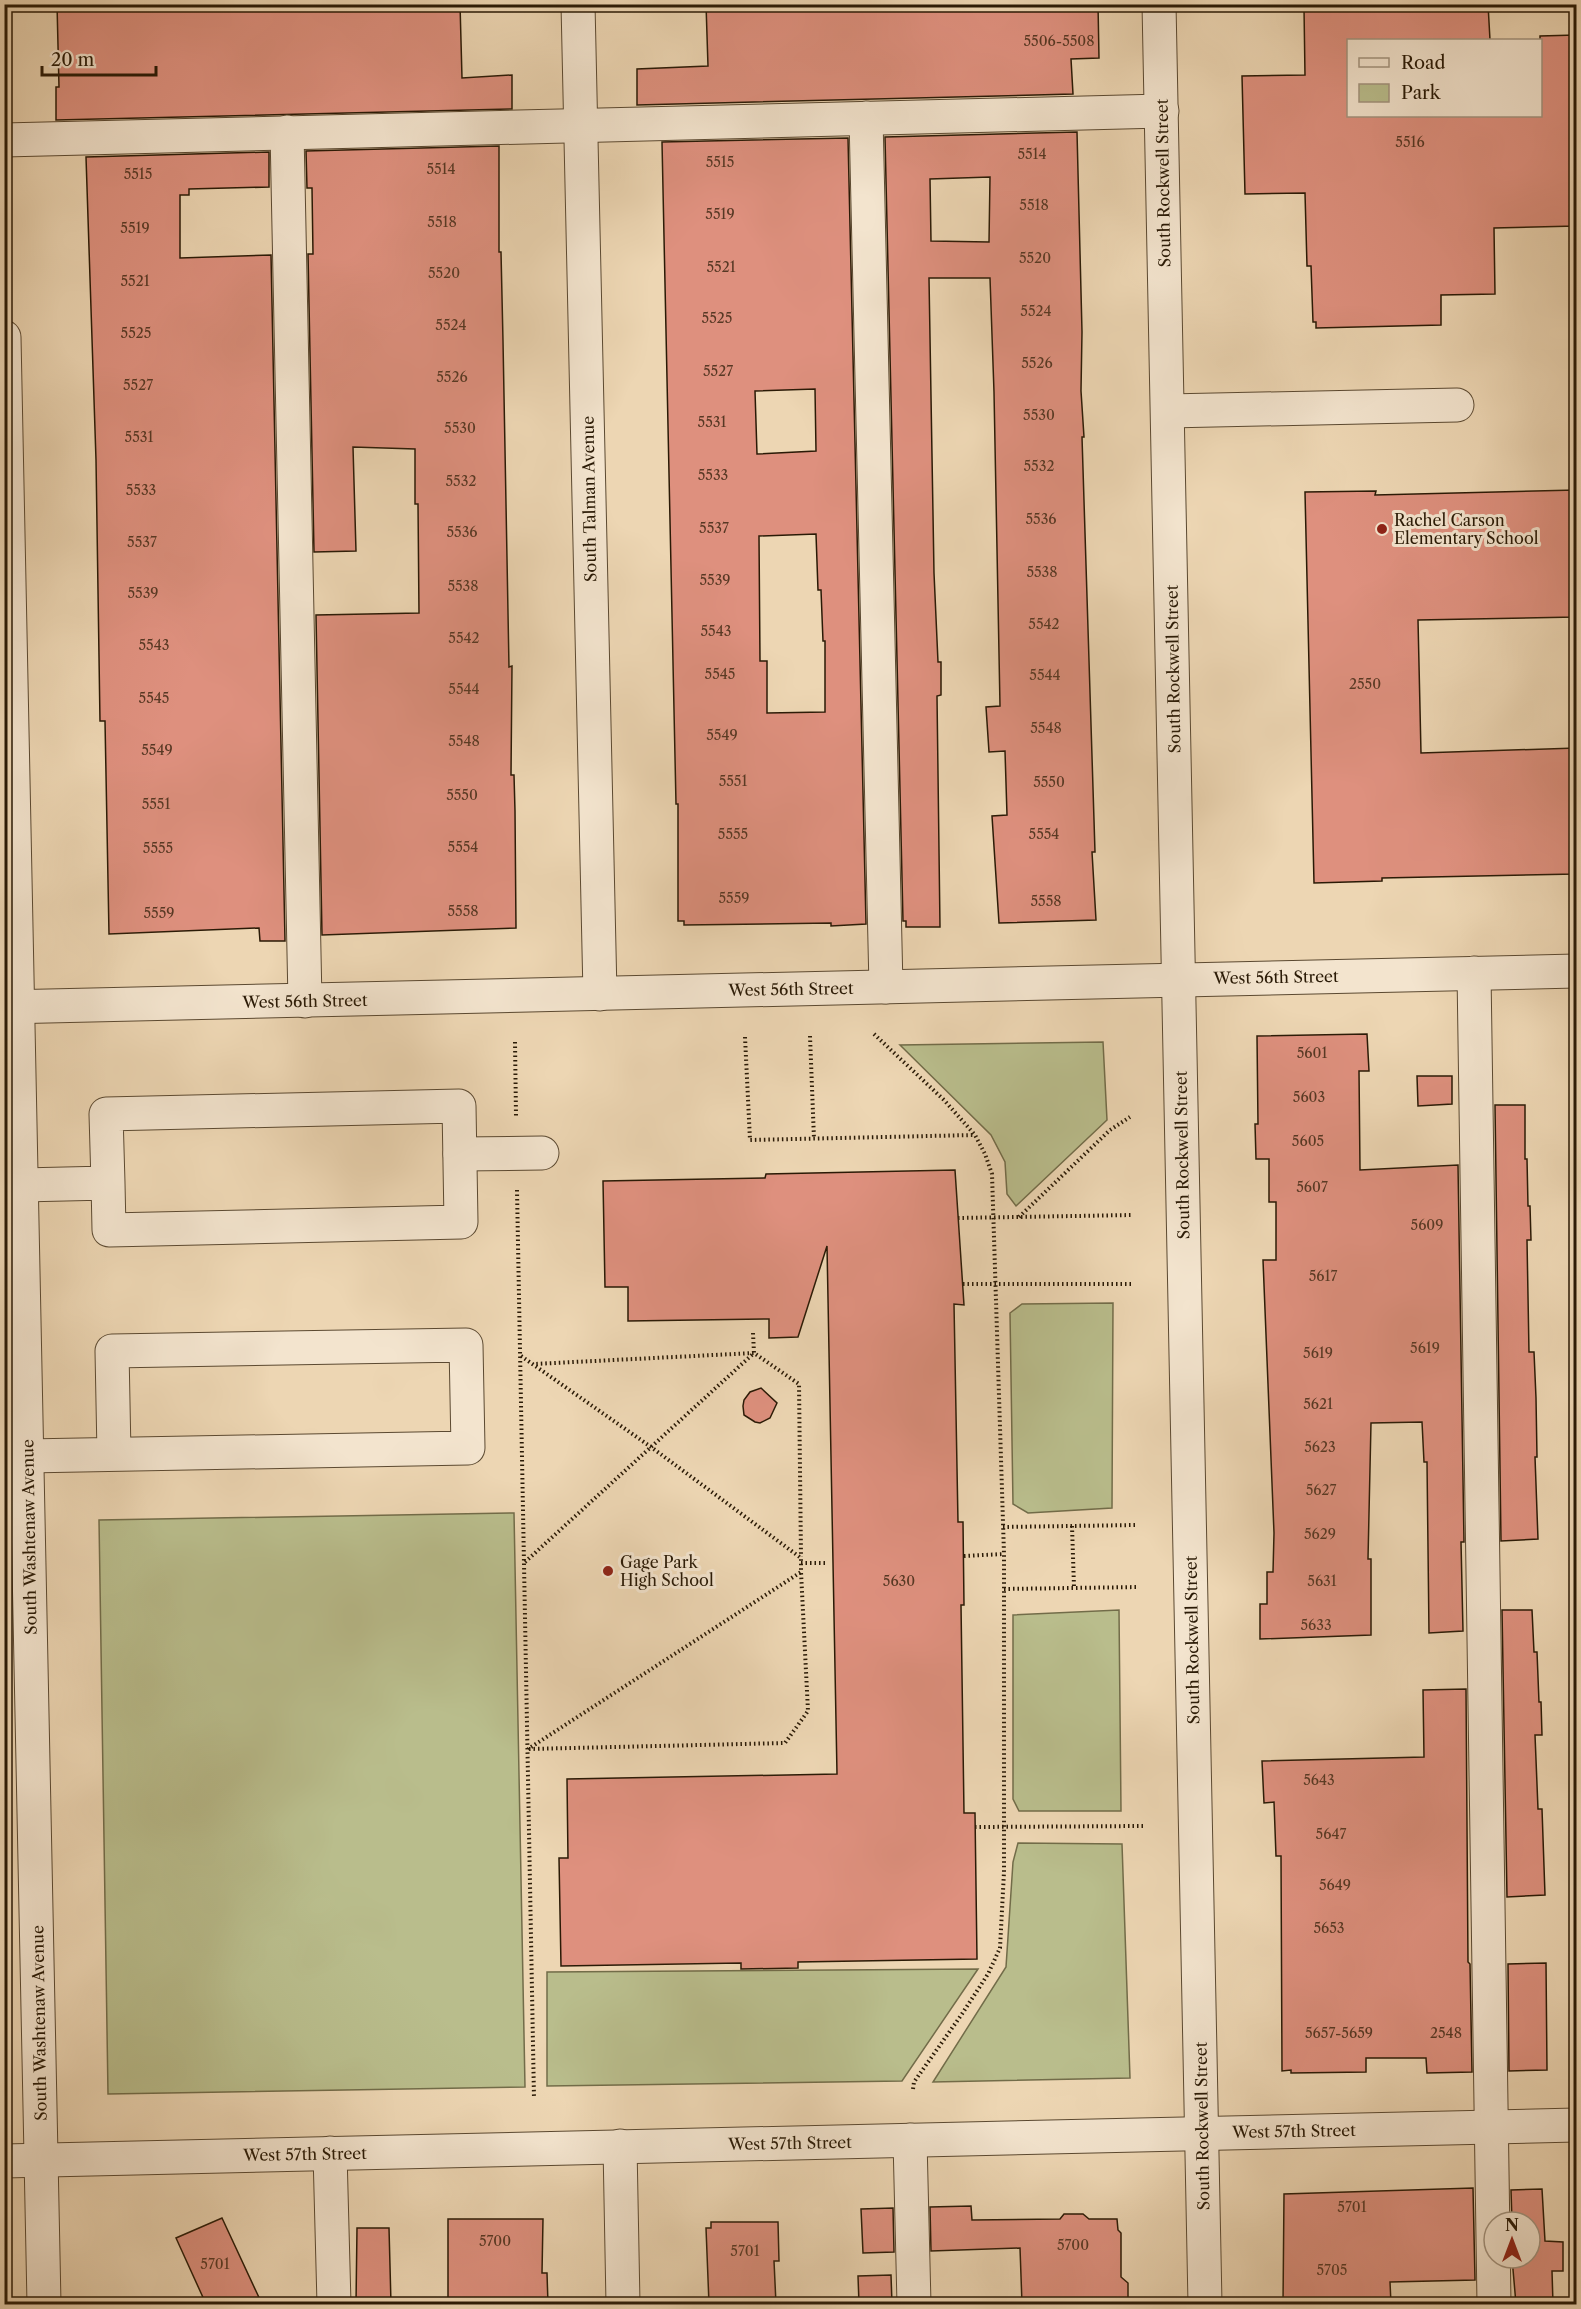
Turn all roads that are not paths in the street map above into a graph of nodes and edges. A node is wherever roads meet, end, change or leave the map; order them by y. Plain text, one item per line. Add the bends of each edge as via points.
1 (578, 4) edge
2 (1160, 4) edge
3 (1162, 111) junction
4 (866, 118) junction
5 (580, 125) junction
6 (287, 132) junction
7 (4, 140) edge
8 (4, 338) edge
9 (1457, 405) dead end
10 (1168, 411) junction
11 (1576, 971) edge
12 (1474, 973) junction
13 (1179, 980) junction
14 (886, 987) junction
15 (600, 994) junction
16 (305, 1001) junction
17 (11, 1007) edge
18 (529, 1153) road end
19 (460, 1154) junction
20 (108, 1183) junction
21 (22, 1185) junction
22 (114, 1454) junction
23 (27, 1456) junction
24 (1576, 2125) edge
25 (1490, 2127) junction
26 (1202, 2134) junction
27 (910, 2140) junction
28 (620, 2146) junction
29 (330, 2153) junction
30 (41, 2160) junction
31 (4, 2161) edge
32 (44, 2304) edge
33 (334, 2304) edge
34 (623, 2304) edge
35 (914, 2304) edge
36 (1206, 2304) edge
37 (1494, 2304) edge

1 - 5 street, South Talman Avenue
2 - 3 street, South Rockwell Street
3 - 4 street
3 - 10 street, South Rockwell Street
4 - 5 street
4 - 14 street
5 - 6 street
5 - 15 street, South Talman Avenue
6 - 7 street
6 - 16 street
8 - 17 street, South Washtenaw Avenue
9 - 10 street
10 - 13 street, South Rockwell Street
11 - 12 street, West 56th Street
12 - 13 street, West 56th Street
12 - 25 street
13 - 14 street, West 56th Street
13 - 26 street, South Rockwell Street
14 - 15 street, West 56th Street
15 - 16 street, West 56th Street
16 - 17 street, West 56th Street
17 - 21 street, South Washtenaw Avenue
18 - 19 street
19 - 20 street via 461,1222 109,1230
19 - 20 street via 459,1106 106,1114
20 - 21 street
21 - 23 street, South Washtenaw Avenue
22 - 22 street via 468,1448 466,1345 112,1351
22 - 23 street
23 - 30 street, South Washtenaw Avenue
24 - 25 street, West 57th Street
25 - 26 street, West 57th Street
25 - 37 street
26 - 27 street, West 57th Street
26 - 36 street, South Rockwell Street
27 - 28 street, West 57th Street
27 - 35 street
28 - 29 street, West 57th Street
28 - 34 street
29 - 30 street, West 57th Street
29 - 33 street
30 - 31 street, West 57th Street
30 - 32 street, South Washtenaw Avenue

